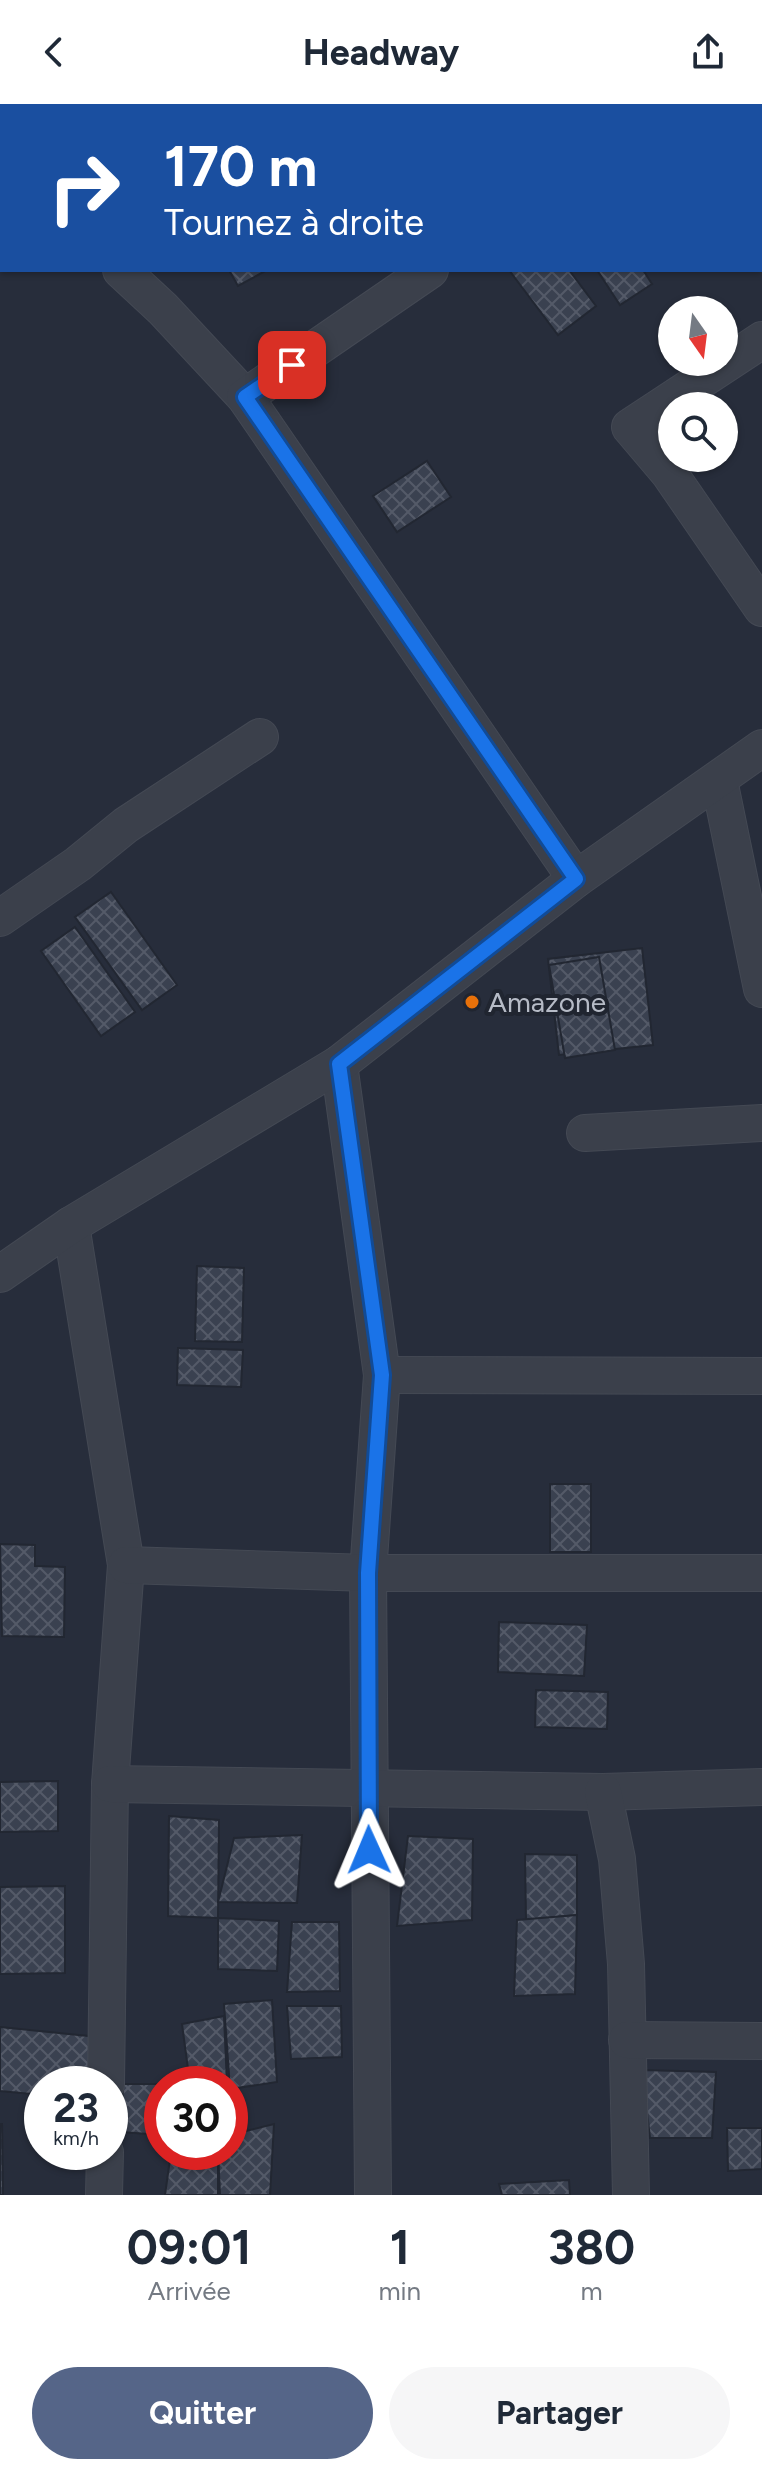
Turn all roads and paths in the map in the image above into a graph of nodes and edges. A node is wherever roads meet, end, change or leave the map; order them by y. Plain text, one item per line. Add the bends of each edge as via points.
1 (123, 272) edge
2 (427, 272) edge
3 (762, 340) edge
4 (245, 397) junction
5 (762, 608) edge
6 (260, 737) dead end
7 (762, 748) edge
8 (719, 780) junction
9 (576, 879) junction
10 (0, 918) edge
11 (762, 989) edge
12 (339, 1064) junction
13 (762, 1123) edge
14 (585, 1133) dead end
15 (71, 1225) junction
16 (0, 1274) edge
17 (382, 1375) junction
18 (762, 1376) edge
19 (126, 1565) junction
20 (368, 1573) junction
21 (762, 1573) edge
22 (110, 1784) junction
23 (368, 1787) junction
24 (762, 1787) edge
25 (603, 1792) junction
26 (627, 2040) junction
27 (762, 2041) edge
28 (106, 2066) edge
29 (105, 2170) edge
30 (104, 2195) edge
31 (373, 2195) edge
32 (631, 2195) edge

1 - 4 street
2 - 4 street
3 - 5 street via 630,427 669,473
4 - 9 street
6 - 10 street via 126,825
7 - 8 street
8 - 9 street
8 - 11 street
9 - 12 street
12 - 15 street
12 - 17 street
13 - 14 street
15 - 16 street
15 - 19 street
17 - 18 street
17 - 20 street
19 - 20 street
19 - 22 street
20 - 21 street
20 - 23 street
22 - 23 street
22 - 28 street
23 - 25 street
23 - 31 street
24 - 25 street
25 - 26 street via 617,1859
26 - 27 street
26 - 32 street
29 - 30 street

